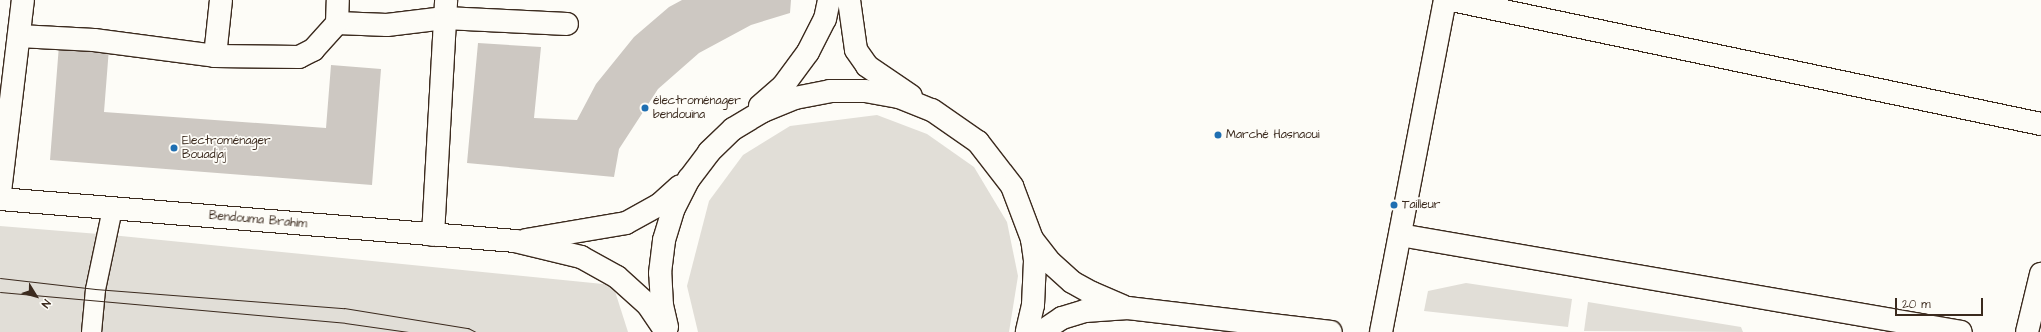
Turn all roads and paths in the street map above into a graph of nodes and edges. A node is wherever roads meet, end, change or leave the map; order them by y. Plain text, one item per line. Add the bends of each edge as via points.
1 (23, 0) edge
2 (222, 0) edge
3 (338, 0) edge
4 (829, 0) edge
5 (849, 0) edge
6 (1445, 0) edge
7 (1452, 0) edge
8 (446, 9) edge
9 (337, 23) junction
10 (567, 24) dead end
11 (19, 36) junction
12 (215, 56) junction
13 (932, 110) junction
14 (2041, 124) edge
15 (733, 129) junction
16 (689, 179) junction
17 (0, 192) edge
18 (0, 199) edge
19 (112, 208) junction
20 (433, 235) junction
21 (1400, 235) junction
22 (1032, 239) junction
23 (515, 241) junction
24 (2041, 274) edge
25 (1128, 308) junction
26 (91, 332) edge
27 (667, 332) edge
28 (1027, 332) edge
29 (1041, 332) edge
30 (1331, 332) edge
31 (1381, 332) edge
32 (1961, 332) edge
33 (2026, 332) edge

1 - 11 street
2 - 12 street
3 - 9 street
4 - 15 street via 825,19 808,52 783,86
5 - 13 street via 856,50 867,66
6 - 21 street
7 - 14 street
8 - 9 street via 387,25
8 - 10 street
8 - 20 street
9 - 12 street via 312,50 299,57
11 - 12 street via 94,40
11 - 17 street
13 - 15 street via 892,96 865,91 830,91 795,98 769,108
13 - 22 street via 978,142 1012,186
15 - 16 street via 709,152
16 - 23 street via 659,205 626,224
16 - 27 street via 674,208 664,240 660,279
18 - 19 street, Bendouma Brahim
19 - 20 street, Bendouma Brahim
19 - 26 street via 95,289
20 - 23 street, Bendouma Brahim
21 - 31 street
21 - 32 street
22 - 25 street via 1072,282 1092,294
22 - 28 street via 1036,283
23 - 27 street via 581,257 617,277 648,305
24 - 33 street
25 - 29 street via 1085,311 1062,318
25 - 30 street

